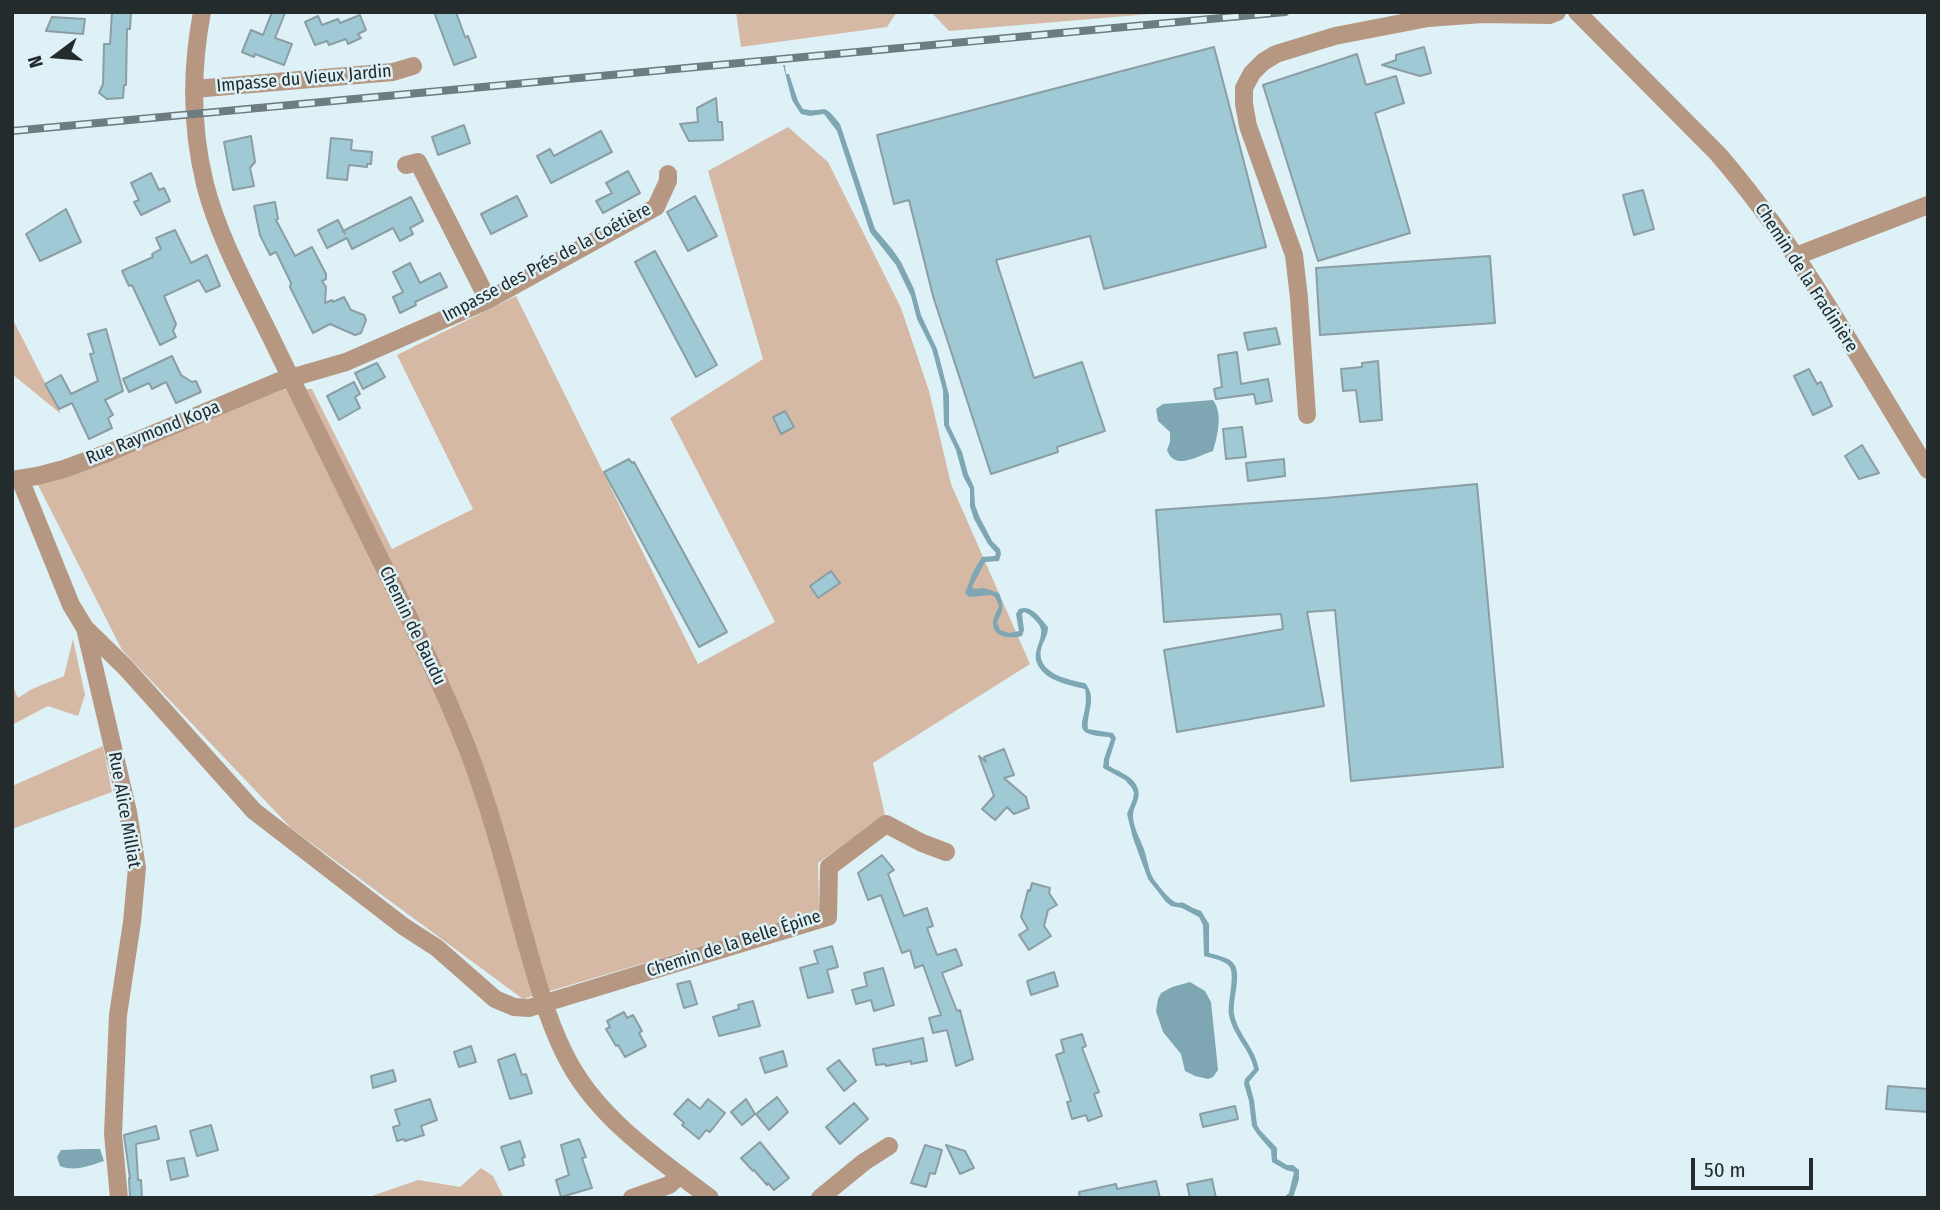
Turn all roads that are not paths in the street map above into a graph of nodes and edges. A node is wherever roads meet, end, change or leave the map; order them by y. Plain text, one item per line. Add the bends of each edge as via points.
1 (202, 12) edge
2 (1556, 12) edge
3 (1577, 12) edge
4 (413, 66) dead end
5 (194, 89) junction
6 (406, 165) dead end
7 (667, 174) dead end
8 (1928, 205) edge
9 (1796, 256) junction
10 (488, 300) junction
11 (290, 377) junction
12 (1307, 415) dead end
13 (1928, 470) edge
14 (16, 480) edge
15 (85, 628) junction
16 (946, 852) dead end
17 (543, 1003) junction
18 (889, 1146) dead end
19 (680, 1175) junction
20 (120, 1198) edge
21 (632, 1198) edge
22 (710, 1198) edge
23 (821, 1198) edge

1 - 5 street, Chemin de Baudu
2 - 12 street via 1428,18 1335,36 1276,54 1252,73 1244,88 1244,104 1294,255
3 - 9 street, Chemin de la Fradinière via 1717,154
4 - 5 street, Impasse du Vieux Jardin via 393,72
5 - 11 street, Chemin de Baudu via 196,136 214,212
6 - 10 street via 418,162
7 - 10 street, Impasse des Prés de la Coétière via 656,207
8 - 9 street
9 - 13 street, Chemin de la Fradinière
10 - 11 street, Impasse des Prés de la Coétière via 346,362
11 - 14 street, Rue Raymond Kopa via 110,452
11 - 17 street, Chemin de Baudu via 436,672 498,842
14 - 15 street, Rue Alice Milliat
15 - 17 street via 254,811 437,948 495,999 514,1007
15 - 20 street, Rue Alice Milliat via 137,868 117,1028 113,1134
16 - 17 street, Chemin de la Belle Épine via 886,824 829,867 828,917
17 - 19 street, Chemin de Baudu via 572,1067 596,1101
18 - 23 street
19 - 21 street via 669,1185
19 - 22 street, Chemin de Baudu

